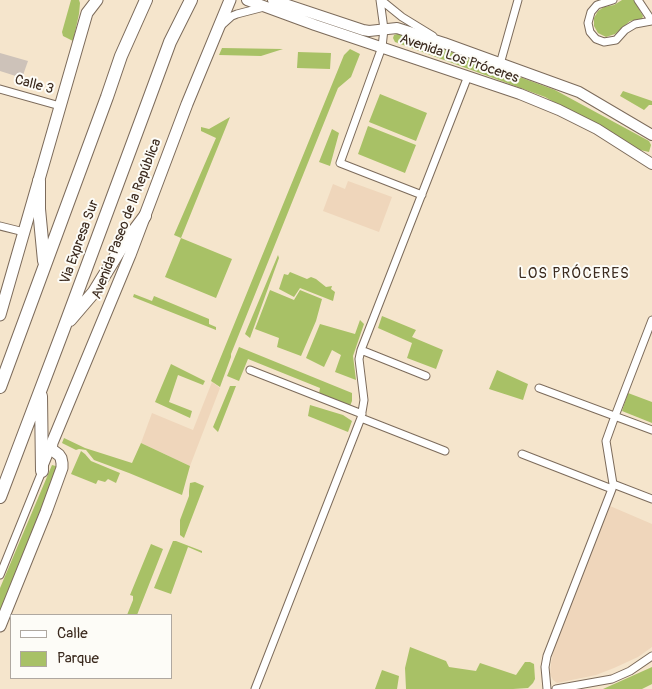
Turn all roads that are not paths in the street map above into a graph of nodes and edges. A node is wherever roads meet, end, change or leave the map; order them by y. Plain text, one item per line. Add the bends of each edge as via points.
1 (86, 0) edge
2 (97, 0) edge
3 (146, 0) edge
4 (191, 0) edge
5 (230, 0) edge
6 (248, 0) edge
7 (380, 0) edge
8 (518, 0) edge
9 (613, 0) edge
10 (638, 0) edge
11 (270, 3) edge
12 (87, 13) junction
13 (652, 21) edge
14 (220, 27) junction
15 (384, 29) junction
16 (444, 43) junction
17 (382, 47) junction
18 (500, 64) junction
19 (468, 76) junction
20 (0, 89) edge
21 (60, 106) junction
22 (652, 134) edge
23 (652, 163) edge
24 (39, 181) junction
25 (422, 195) junction
26 (145, 216) junction
27 (0, 226) edge
28 (24, 232) junction
29 (44, 266) junction
30 (0, 315) edge
31 (652, 320) edge
32 (64, 328) junction
33 (361, 350) junction
34 (250, 370) dead end
35 (426, 376) dead end
36 (0, 387) edge
37 (539, 388) dead end
38 (41, 390) junction
39 (361, 416) junction
40 (615, 416) junction
41 (652, 430) edge
42 (50, 449) junction
43 (445, 451) dead end
44 (522, 454) dead end
45 (42, 471) junction
46 (612, 486) junction
47 (0, 497) edge
48 (652, 499) edge
49 (0, 575) edge
50 (0, 626) edge
51 (652, 656) edge
52 (254, 689) edge
53 (547, 689) edge
54 (556, 689) edge

1 - 12 street
2 - 12 main road
3 - 29 highway, Via Expresa Sur via 121,56
4 - 32 highway, Via Expresa Sur via 170,42
5 - 14 main road, Avenida Paseo de la República
6 - 11 main road, Avenida Los Próceres
7 - 15 street
7 - 16 street
8 - 18 street
9 - 13 street via 597,5 591,12 588,23 596,39 604,42 616,40 635,24
10 - 13 street
11 - 14 street via 232,16
11 - 15 main road, Avenida Los Próceres via 363,30
11 - 17 main road, Avenida Los Próceres via 315,24
12 - 21 main road
14 - 26 main road, Avenida Paseo de la República
15 - 16 main road, Avenida Los Próceres via 406,30
15 - 17 street
16 - 18 main road, Avenida Los Próceres
17 - 19 main road, Avenida Los Próceres
17 - 25 street via 340,164
18 - 22 main road, Avenida Los Próceres via 579,92
19 - 23 main road, Avenida Los Próceres via 566,112
19 - 25 street
20 - 21 street, Calle 3
21 - 24 main road
24 - 28 main road
24 - 29 highway
25 - 33 street
26 - 32 highway via 94,292
26 - 42 main road, Avenida Paseo de la República
27 - 28 street
28 - 30 main road
29 - 36 highway, Via Expresa Sur
31 - 40 street
32 - 38 highway, Via Expresa Sur
33 - 35 street
33 - 39 street via 359,359 364,400
34 - 39 street
37 - 40 street
38 - 45 highway
38 - 47 highway, Via Expresa Sur
39 - 43 street
39 - 52 street
40 - 41 street
40 - 46 street via 606,441
42 - 45 street, Avenida Paseo de la República
42 - 50 main road via 61,458 62,468
44 - 46 street
45 - 49 street, Avenida Paseo de la República
46 - 48 street
46 - 53 street via 547,656
51 - 54 street via 612,679

